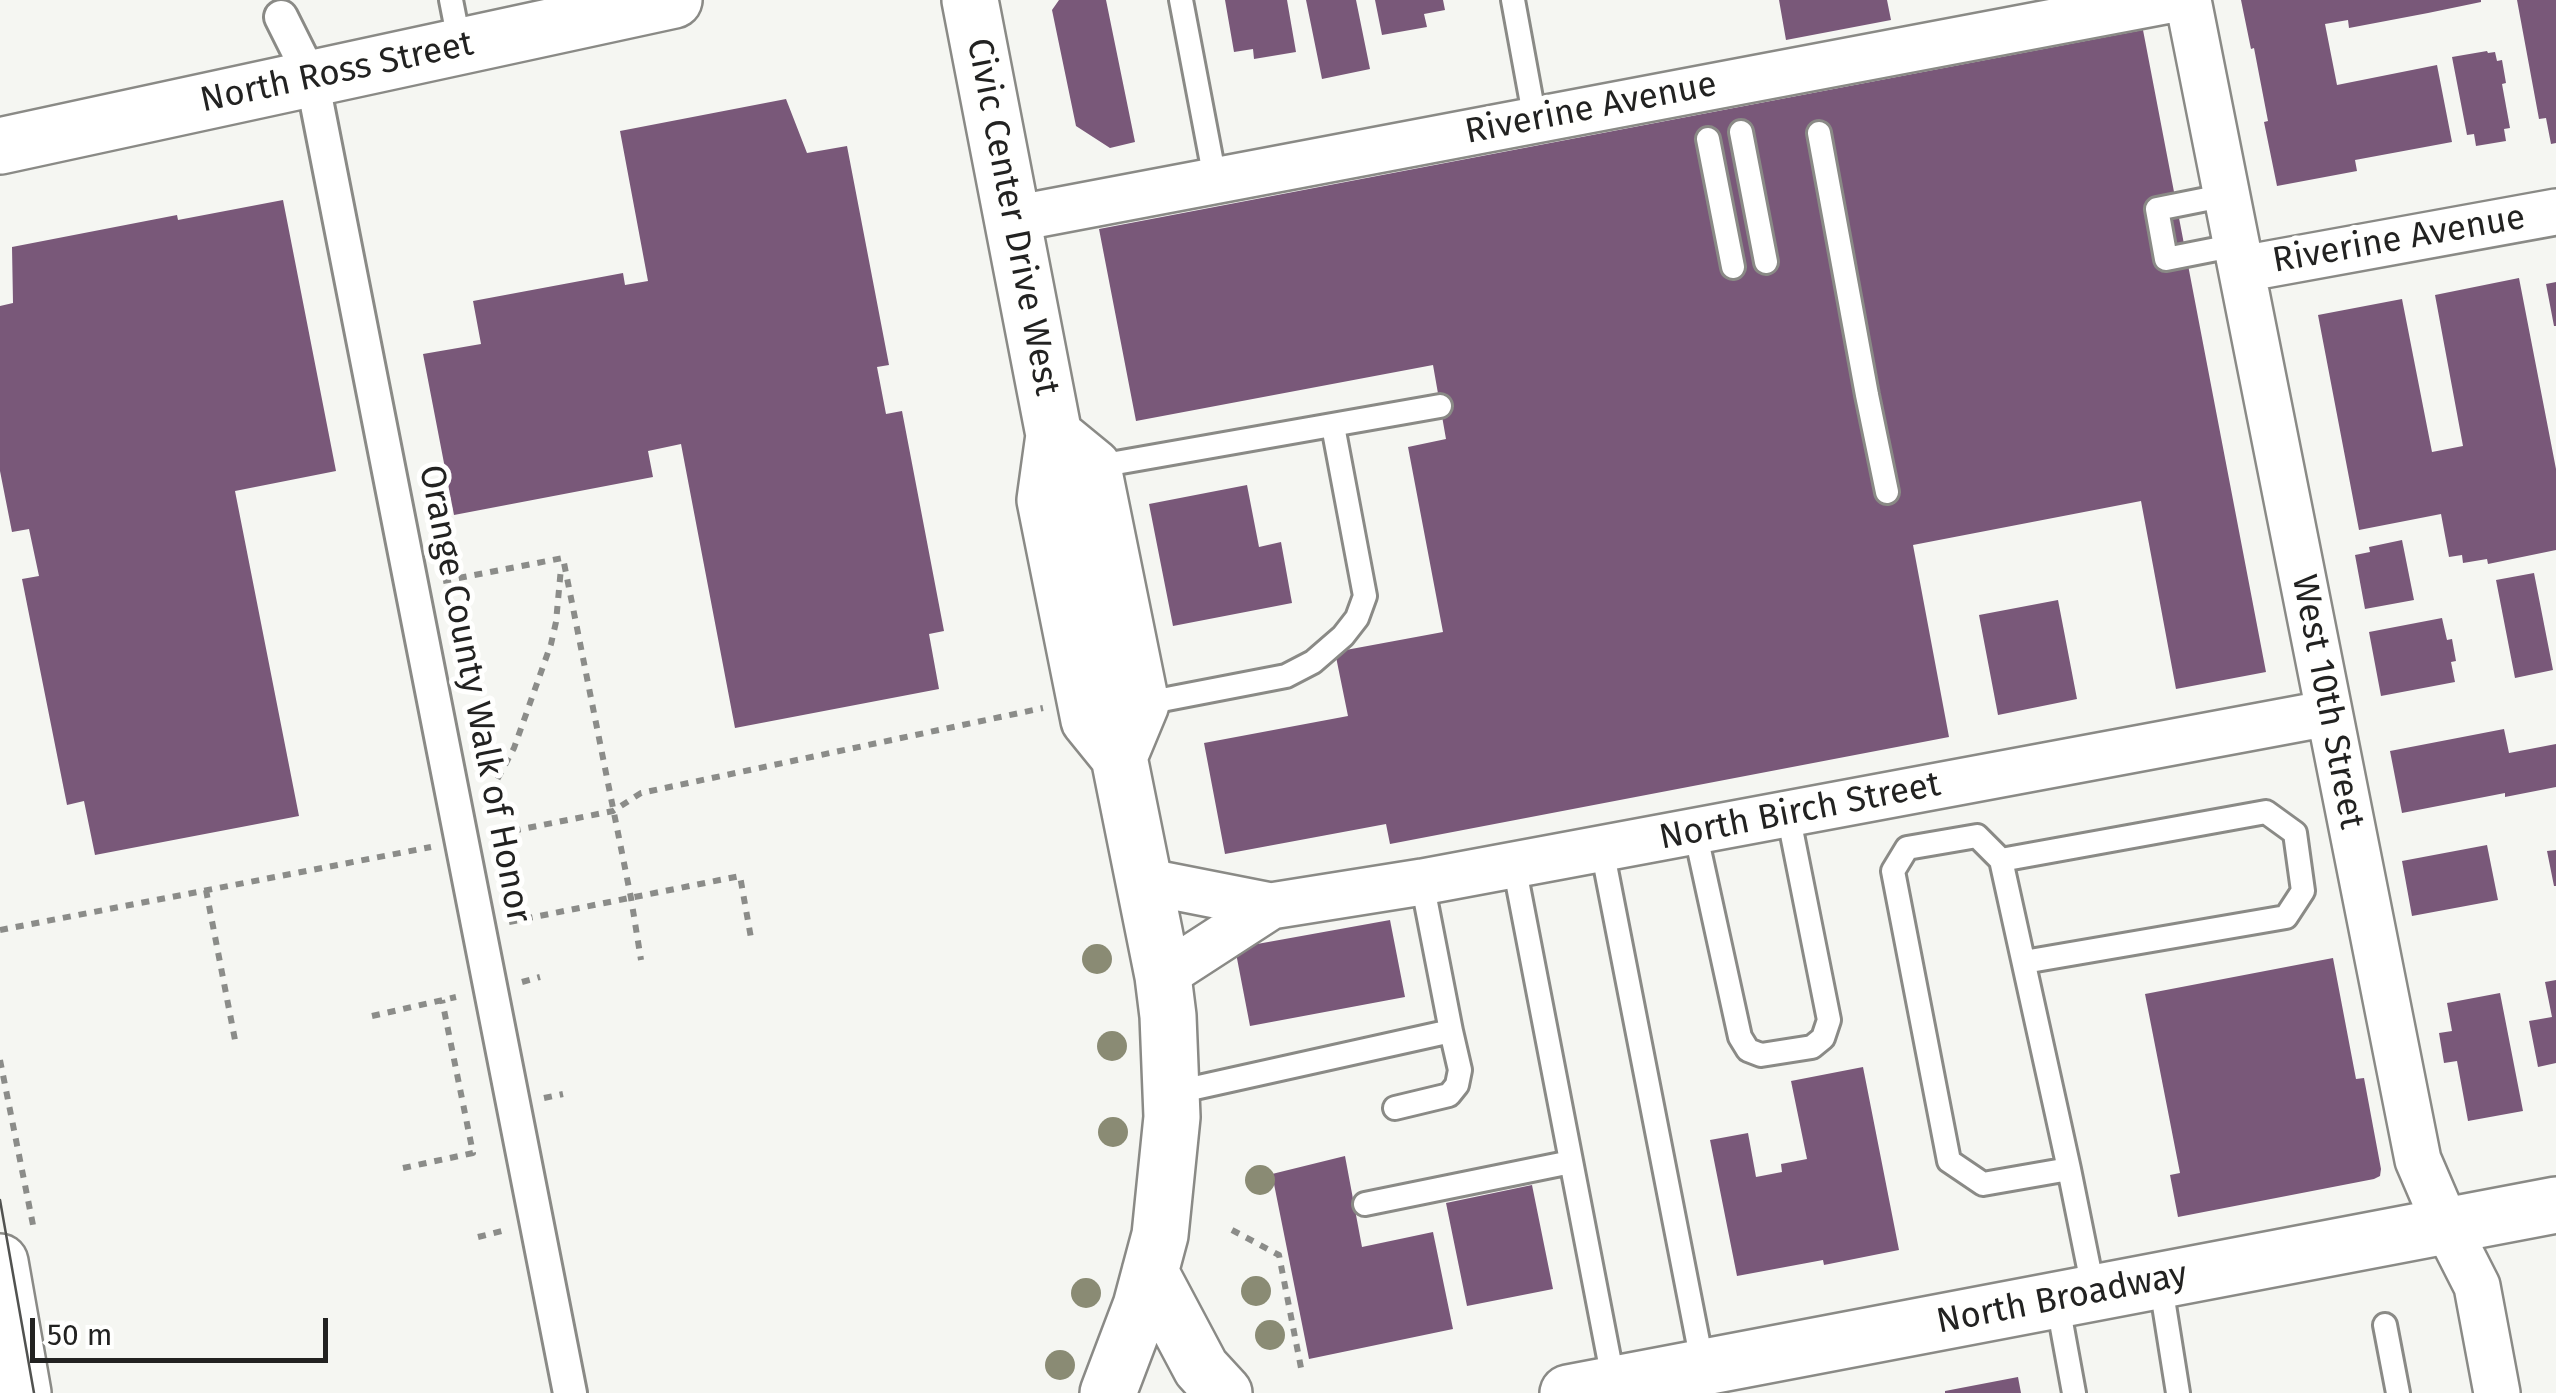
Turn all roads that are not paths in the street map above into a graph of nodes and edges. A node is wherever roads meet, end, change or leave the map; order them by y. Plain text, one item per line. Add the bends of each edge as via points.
1 (674, 0) edge
2 (970, 0) edge
3 (1181, 0) edge
4 (1513, 0) edge
5 (2170, 0) edge
6 (2188, 0) edge
7 (281, 17) dead end
8 (455, 23) edge
9 (312, 78) junction
10 (1536, 120) junction
11 (1741, 132) dead end
12 (1819, 133) dead end
13 (1708, 139) dead end
14 (0, 146) edge
15 (1214, 179) junction
16 (2227, 196) junction
17 (2556, 212) edge
18 (1013, 219) junction
19 (2239, 257) junction
20 (1766, 262) dead end
21 (1733, 267) dead end
22 (1440, 406) dead end
23 (1333, 426) junction
24 (1074, 451) junction
25 (1887, 492) dead end
26 (1141, 704) junction
27 (2329, 713) junction
28 (1120, 756) junction
29 (1788, 814) junction
30 (1695, 832) junction
31 (1602, 849) junction
32 (2002, 860) junction
33 (1514, 865) junction
34 (1144, 881) junction
35 (1422, 882) junction
36 (1270, 906) junction
37 (2024, 962) junction
38 (1164, 976) junction
39 (1451, 1031) junction
40 (1172, 1093) junction
41 (1395, 1108) dead end
42 (1572, 1162) junction
43 (2069, 1169) junction
44 (1366, 1204) dead end
45 (2556, 1205) edge
46 (2446, 1225) junction
47 (0, 1262) edge
48 (1150, 1272) junction
49 (2160, 1280) junction
50 (2075, 1296) junction
51 (2385, 1325) dead end
52 (1702, 1367) junction
53 (13, 1370) edge
54 (1617, 1387) edge
55 (570, 1393) edge
56 (1108, 1393) edge
57 (1224, 1393) edge
58 (2074, 1393) edge
59 (2178, 1393) edge
60 (2398, 1393) edge
61 (2497, 1393) edge

1 - 8 main road, North Ross Street via 539,22
2 - 18 main road, Civic Center Drive West
3 - 15 lane
4 - 10 lane
5 - 10 street, Riverine Avenue
6 - 16 street, West 10th Street
7 - 9 street, Orange County Walk of Honor
8 - 9 main road, North Ross Street
9 - 14 main road, North Ross Street
9 - 55 street, Orange County Walk of Honor
10 - 15 street, Riverine Avenue
11 - 20 lane
12 - 25 lane
13 - 21 lane
15 - 18 street, Riverine Avenue
16 - 19 street, West 10th Street
16 - 19 lane via 2157,209 2166,259
17 - 19 street, Riverine Avenue
18 - 24 main road, Civic Center Drive West
19 - 27 street, West 10th Street
22 - 23 lane
23 - 24 lane
23 - 26 lane via 1365,596 1357,618 1313,662 1286,676
24 - 26 main road, Civic Center Drive West
24 - 28 main road, Civic Center Drive West via 1045,500 1089,720
26 - 28 main road
27 - 29 street, North Birch Street
27 - 46 street, West 10th Street via 2418,1160
28 - 34 main road, Civic Center Drive West
29 - 30 street, North Birch Street
29 - 30 lane via 1829,1020 1812,1047 1761,1055 1740,1037
30 - 31 street, North Birch Street
31 - 33 street, North Birch Street
31 - 52 lane
32 - 37 lane
32 - 37 lane via 2266,812 2295,832 2304,891 2286,917
32 - 43 lane via 1977,836 1907,848 1893,871 1948,1161 1983,1184
33 - 35 street, North Birch Street
33 - 42 lane
34 - 36 street, North Birch Street
34 - 38 main road, Civic Center Drive West
35 - 36 street, North Birch Street
35 - 39 lane
36 - 38 street, North Birch Street
37 - 43 lane
38 - 40 main road, Civic Center Drive West
39 - 40 lane
39 - 41 lane via 1457,1085 1449,1095
40 - 48 main road, Civic Center Drive West via 1160,1235
42 - 44 lane
42 - 54 lane
43 - 50 lane
45 - 46 main road, North Broadway
46 - 49 main road, North Broadway
46 - 61 street, West 10th Street via 2477,1286
47 - 53 main road
48 - 56 main road, Civic Center Drive West
48 - 57 main road via 1201,1368
49 - 50 main road, North Broadway
49 - 59 lane
50 - 52 main road, North Broadway
50 - 58 lane
51 - 60 lane
52 - 54 main road, North Broadway

